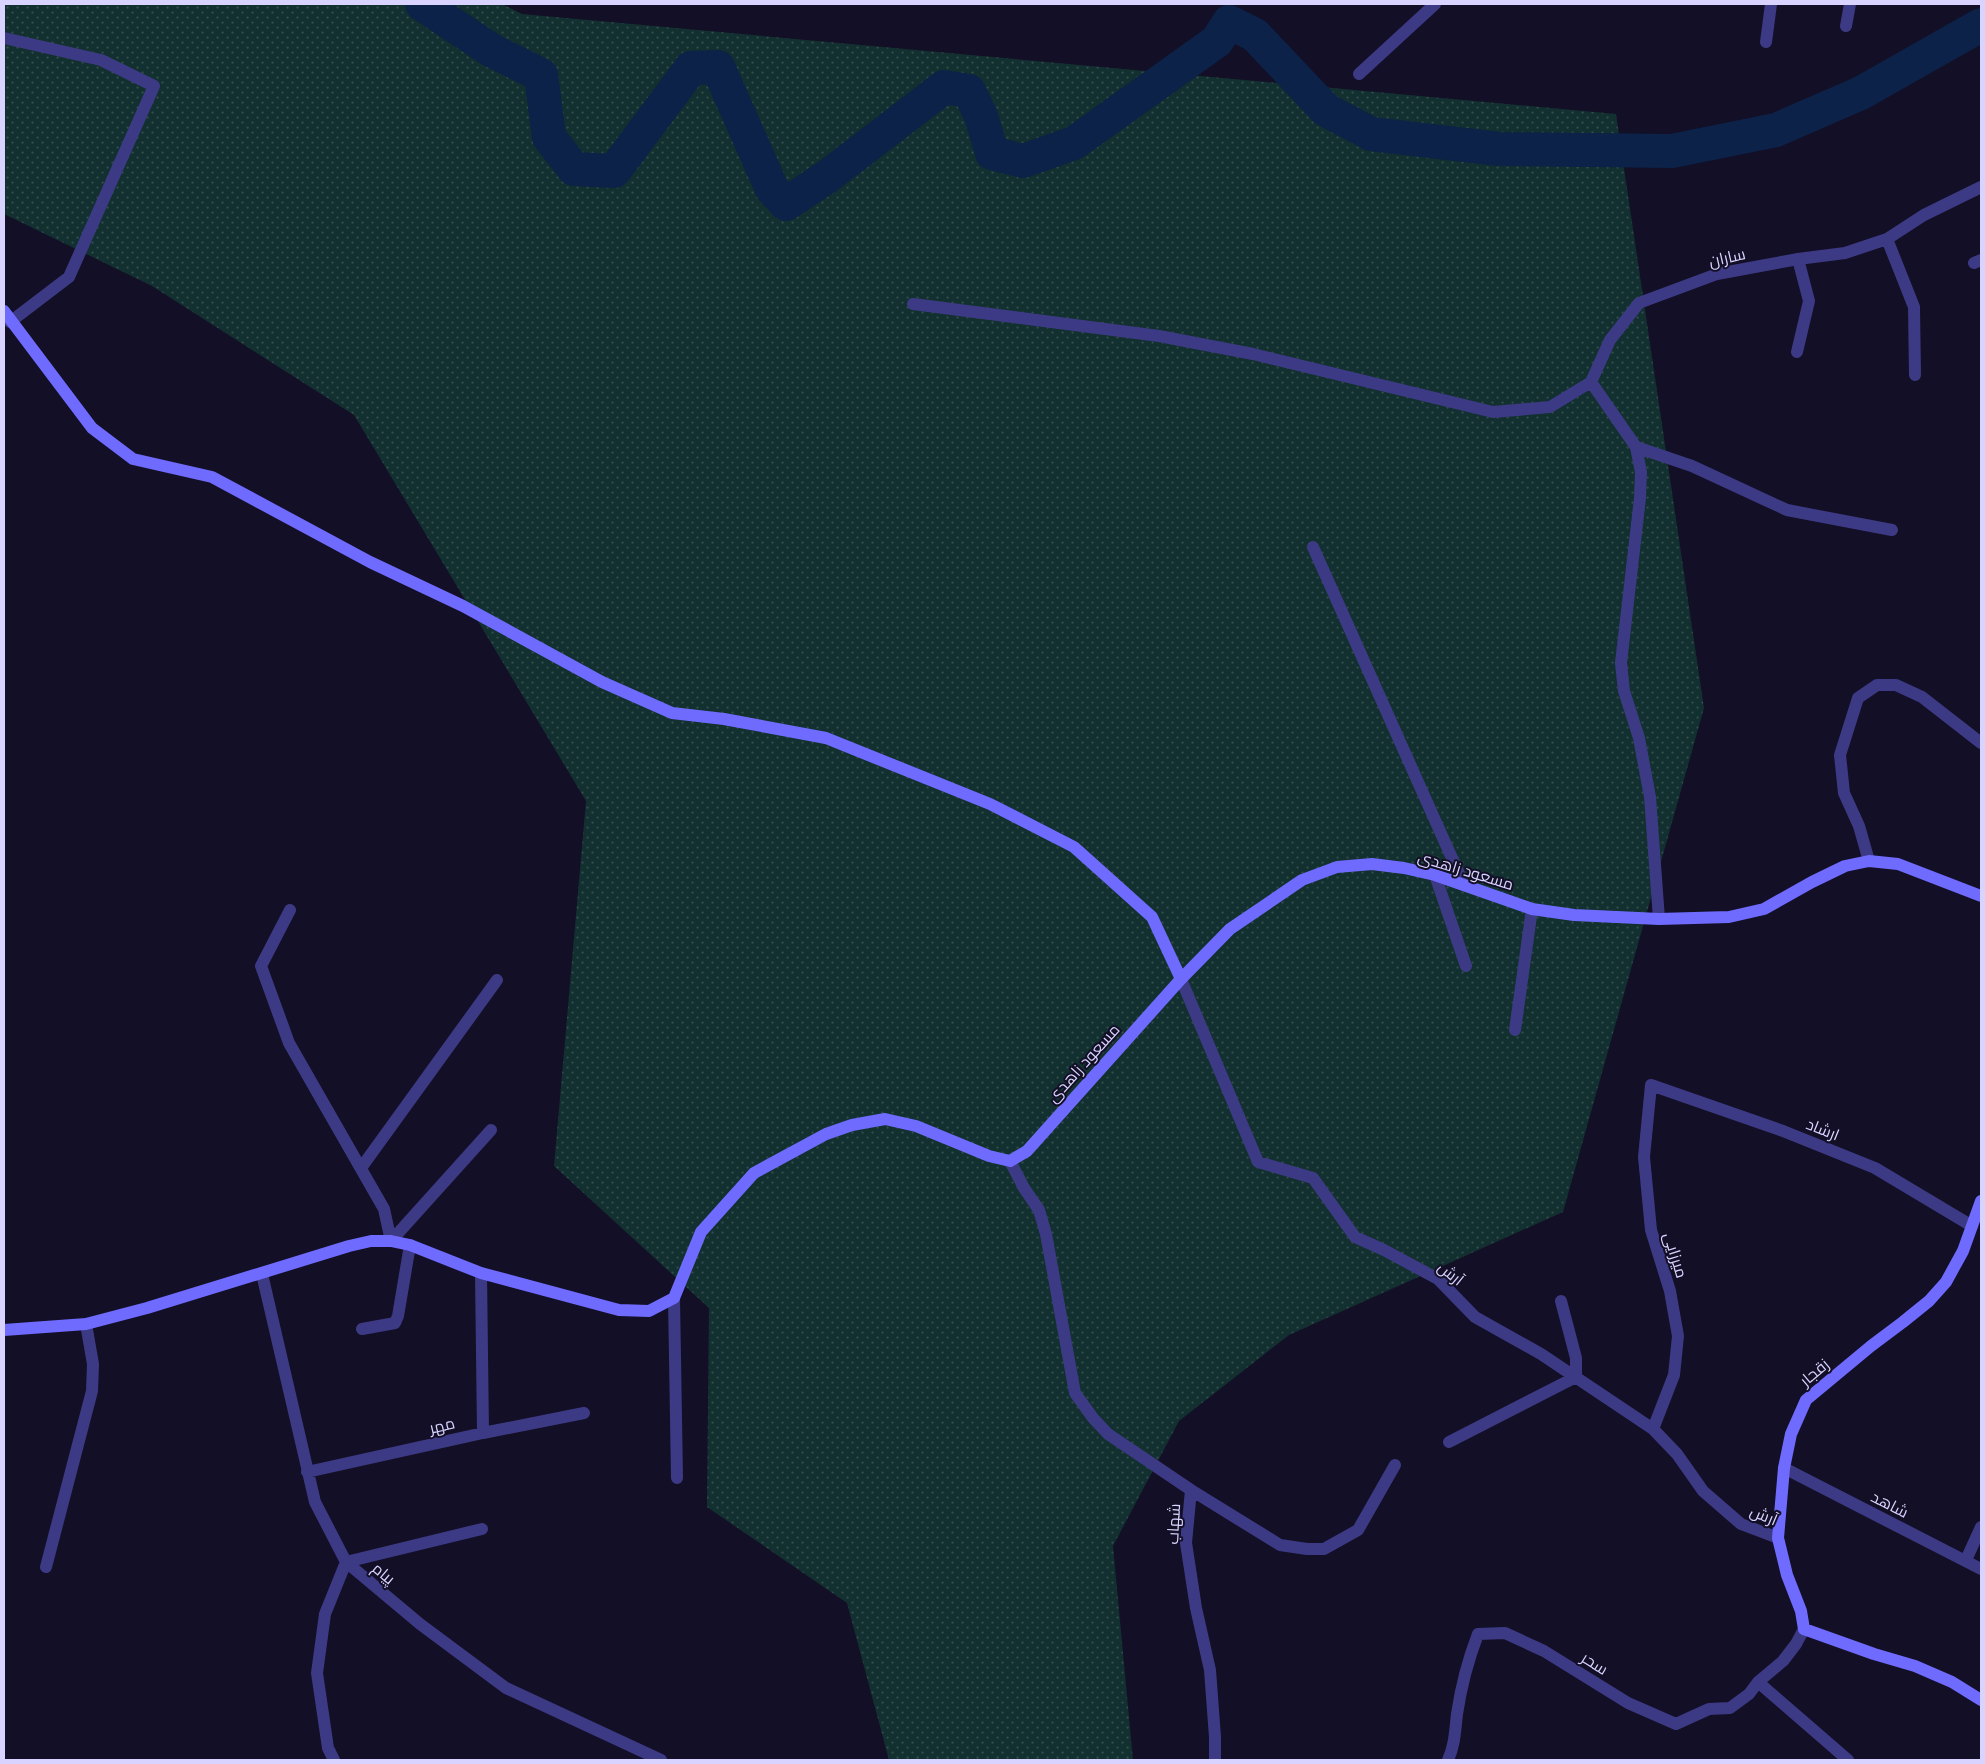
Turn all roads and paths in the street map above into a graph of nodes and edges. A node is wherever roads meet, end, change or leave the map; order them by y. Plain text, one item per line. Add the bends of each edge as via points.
1 (1435, 4) edge
2 (1771, 4) edge
3 (1850, 4) edge
4 (1846, 26) dead end
5 (4, 38) edge
6 (1766, 42) dead end
7 (1359, 74) dead end
8 (1981, 187) edge
9 (1887, 239) junction
10 (1798, 260) junction
11 (914, 304) dead end
12 (7, 316) edge
13 (1797, 352) dead end
14 (1915, 375) dead end
15 (1591, 382) junction
16 (1636, 447) junction
17 (1892, 530) dead end
18 (1313, 547) dead end
19 (1980, 743) edge
20 (1869, 861) junction
21 (1435, 875) junction
22 (1464, 885) junction
23 (1981, 896) edge
24 (1532, 908) junction
25 (290, 910) dead end
26 (1660, 919) junction
27 (1466, 966) dead end
28 (1181, 979) junction
29 (496, 980) dead end
30 (1515, 1030) dead end
31 (1651, 1085) joint
32 (491, 1130) dead end
33 (1010, 1161) junction
34 (361, 1168) junction
35 (1981, 1201) edge
36 (1972, 1226) junction
37 (391, 1242) junction
38 (410, 1245) junction
39 (480, 1273) junction
40 (262, 1274) junction
41 (674, 1298) junction
42 (1561, 1301) dead end
43 (86, 1324) junction
44 (362, 1329) dead end
45 (4, 1330) edge
46 (1576, 1377) junction
47 (584, 1413) dead end
48 (1654, 1429) junction
49 (483, 1433) junction
50 (1449, 1442) dead end
51 (1395, 1465) dead end
52 (1784, 1468) junction
53 (307, 1472) junction
54 (677, 1478) dead end
55 (1191, 1490) junction
56 (1981, 1527) edge
57 (482, 1529) dead end
58 (1778, 1538) junction
59 (1966, 1560) junction
60 (346, 1562) junction
61 (46, 1567) dead end
62 (1981, 1569) edge
63 (1804, 1628) junction
64 (1758, 1682) junction
65 (1981, 1700) edge
66 (334, 1760) edge
67 (661, 1760) edge
68 (1215, 1760) edge
69 (1448, 1760) edge
70 (1848, 1760) edge

1 - 7 street
2 - 6 street
3 - 4 street
5 - 12 street via 102,60 154,86 69,277
8 - 9 street, ساران via 1924,215
9 - 10 street, ساران via 1845,253
9 - 14 street via 1914,307
10 - 13 street via 1809,301
10 - 15 street, ساران via 1717,274 1639,303 1610,340
11 - 15 street via 1159,336 1253,354 1494,412 1550,407
12 - 28 street via 92,428 134,459 212,477 370,562 463,606 602,682 672,713 826,738 990,804 1074,847 1152,917
15 - 16 street
16 - 17 street via 1692,466 1787,510
16 - 26 street via 1641,472 1640,498 1621,663 1624,691 1639,738 1650,797
18 - 22 street
19 - 20 street via 1922,697 1896,685 1877,685 1858,698 1840,755 1844,793 1859,826
20 - 23 street, مسعود زاهدی via 1898,864
20 - 26 street, مسعود زاهدی via 1845,866 1764,909 1729,917
21 - 22 street, مسعود زاهدی
21 - 27 street
21 - 28 street, مسعود زاهدی via 1372,864 1337,867 1302,880 1230,929
22 - 24 street, مسعود زاهدی
24 - 26 street, مسعود زاهدی via 1574,915
24 - 30 street
25 - 34 street via 260,966 288,1043
28 - 33 street, مسعود زاهدی via 1027,1151
28 - 46 street, آرش via 1258,1162 1313,1178 1355,1237 1438,1279 1475,1317
29 - 34 street
31 - 36 street, ارشاد via 1783,1130 1875,1168
31 - 48 street, میرزایی via 1644,1157 1651,1230 1670,1291 1678,1336 1674,1375
32 - 37 street
33 - 41 street via 989,1156 916,1126 885,1119 826,1134 754,1173 701,1232
33 - 55 street via 1039,1210 1046,1234 1075,1393 1108,1434
34 - 37 street via 384,1209
35 - 36 street, زقجار
36 - 52 street, زقجار via 1946,1282 1928,1301 1806,1400 1791,1434
37 - 38 street
37 - 40 street via 371,1241 349,1246
38 - 39 street
38 - 44 street via 395,1323
39 - 41 street via 619,1310 650,1310
39 - 49 street
40 - 43 street
40 - 53 street, پیام
41 - 54 street
42 - 46 street via 1576,1358
43 - 45 street
43 - 61 street via 93,1364 92,1391
46 - 48 street, آرش
46 - 50 street
47 - 49 street, مهر
48 - 58 street, آرش via 1677,1454 1703,1491 1741,1524
49 - 53 street, مهر
51 - 55 street, شهاب via 1358,1530 1324,1550 1280,1545
52 - 58 street, زقجار
52 - 59 street, شاهد
53 - 60 street, پیام via 314,1502
55 - 68 street, شهاب via 1186,1543 1210,1670
56 - 59 street
57 - 60 street
58 - 63 street, زقجار
59 - 62 street, شاهد
60 - 66 street via 325,1614 317,1673 328,1748
60 - 67 street, پیام via 420,1624 506,1688
63 - 64 street, سحر via 1783,1661
63 - 65 street via 1915,1666 1952,1682
64 - 69 street, سحر via 1749,1694 1730,1708 1709,1709 1676,1724 1628,1703 1544,1651 1504,1633 1478,1634 1469,1656 1454,1747
64 - 70 street

